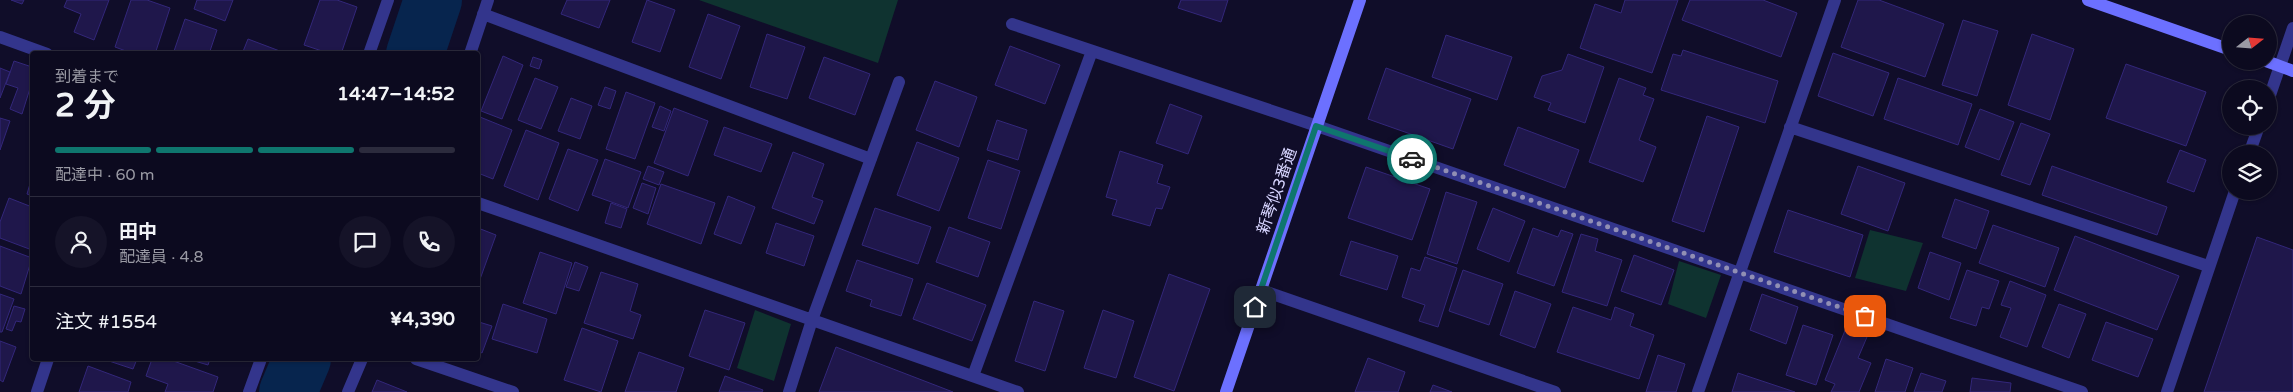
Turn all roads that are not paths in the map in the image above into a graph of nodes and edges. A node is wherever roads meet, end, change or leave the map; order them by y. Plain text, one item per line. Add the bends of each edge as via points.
1 (388, 0) edge
2 (488, 0) edge
3 (1360, 0) edge
4 (1835, 0) edge
5 (2088, 0) edge
6 (483, 14) junction
7 (1012, 24) dead end
8 (2293, 28) edge
9 (0, 37) edge
10 (2222, 47) edge
11 (39, 51) edge
12 (370, 51) edge
13 (471, 51) edge
14 (1092, 51) junction
15 (2280, 66) junction
16 (2293, 71) edge
17 (2275, 80) edge
18 (899, 82) dead end
19 (1316, 126) junction
20 (1790, 127) junction
21 (872, 159) junction
22 (2232, 200) edge
23 (480, 204) edge
24 (2208, 266) junction
25 (1739, 272) junction
26 (1261, 290) junction
27 (812, 320) junction
28 (47, 361) edge
29 (260, 361) edge
30 (361, 361) edge
31 (422, 361) edge
32 (973, 376) junction
33 (37, 392) edge
34 (249, 392) edge
35 (348, 392) edge
36 (513, 392) edge
37 (789, 392) edge
38 (1018, 392) edge
39 (1226, 392) edge
40 (1555, 392) edge
41 (1698, 392) edge
42 (2082, 392) edge
43 (2167, 392) edge

1 - 12 street
2 - 6 street
3 - 19 street, 新琴似3番通
4 - 20 street
5 - 10 street
6 - 13 street
6 - 21 street
7 - 14 street
8 - 15 street
9 - 11 street
14 - 19 street
14 - 32 street
15 - 16 street
15 - 17 street
18 - 21 street
19 - 25 street
19 - 26 street, 新琴似3番通
20 - 24 street
20 - 25 street
21 - 27 street
22 - 24 street
23 - 27 street
24 - 43 street
25 - 41 street
25 - 42 street
26 - 39 street, 新琴似3番通
26 - 40 street
27 - 32 street
27 - 37 street
28 - 33 street
29 - 34 street
30 - 35 street
31 - 36 street
32 - 38 street

